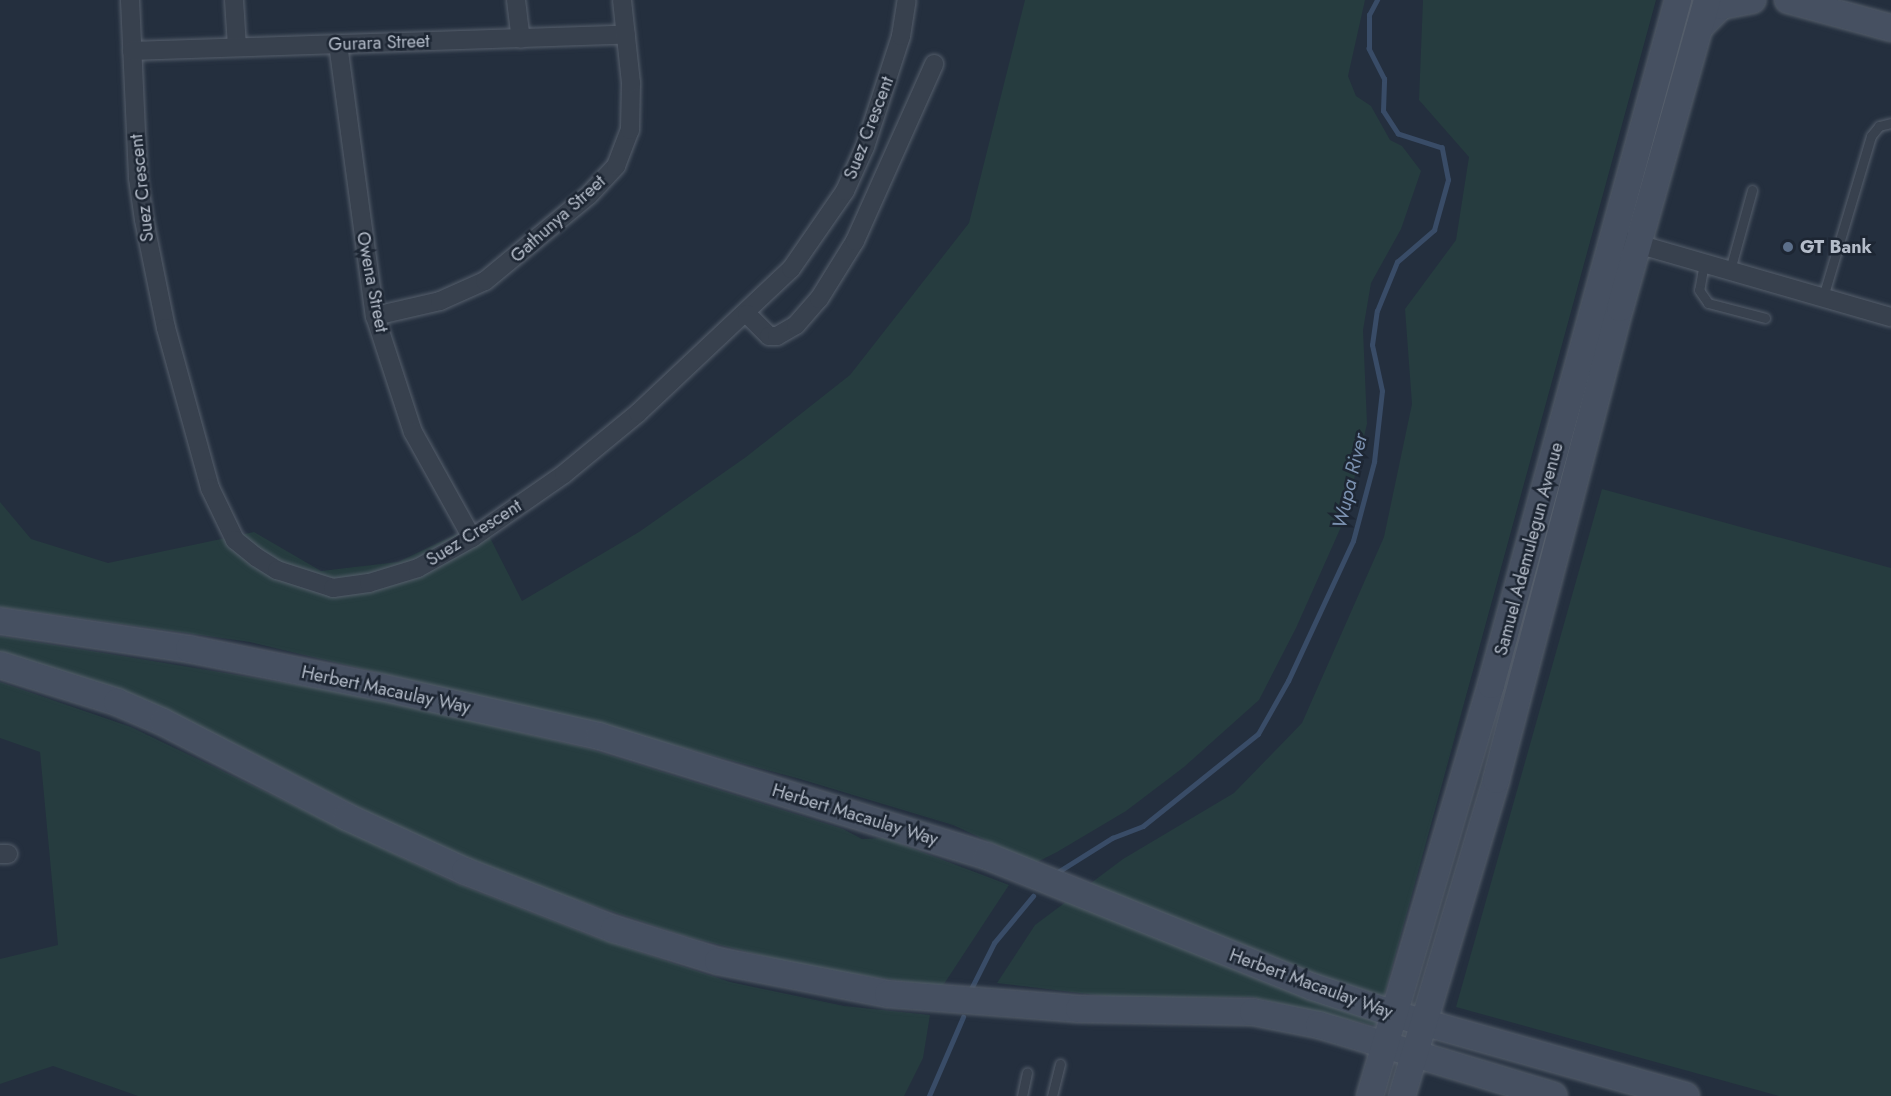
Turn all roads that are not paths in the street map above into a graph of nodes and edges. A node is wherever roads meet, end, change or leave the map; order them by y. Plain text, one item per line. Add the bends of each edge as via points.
1 (130, 0) edge
2 (234, 0) edge
3 (516, 0) edge
4 (622, 0) edge
5 (907, 0) edge
6 (1678, 0) edge
7 (1707, 0) edge
8 (1752, 0) edge
9 (1788, 0) edge
10 (1891, 28) edge
11 (1697, 30) junction
12 (626, 35) junction
13 (521, 39) junction
14 (338, 44) junction
15 (237, 47) junction
16 (132, 51) junction
17 (934, 64) dead end
18 (1891, 123) edge
19 (1752, 190) dead end
20 (1611, 237) junction
21 (1638, 244) junction
22 (1704, 263) junction
23 (1731, 270) junction
24 (1823, 297) junction
25 (747, 314) junction
26 (375, 316) junction
27 (1891, 317) edge
28 (1765, 318) dead end
29 (471, 538) junction
30 (0, 621) edge
31 (0, 665) edge
32 (1394, 1014) junction
33 (1425, 1024) junction
34 (1384, 1045) junction
35 (1415, 1054) junction
36 (1060, 1064) dead end
37 (1027, 1072) dead end
38 (1022, 1096) edge
39 (1052, 1096) edge
40 (1370, 1096) edge
41 (1402, 1096) edge
42 (1554, 1096) edge
43 (1686, 1096) edge

1 - 16 street, Suez Crescent
2 - 15 street
3 - 13 street
4 - 12 street, Gathunya Street
5 - 25 street, Suez Crescent via 886,87 845,191 792,269
6 - 20 main road, Samuel Ademulegun Avenue
7 - 11 main road, Samuel Ademulegun Avenue
8 - 11 main road via 1721,6
9 - 10 main road
11 - 21 main road, Samuel Ademulegun Avenue
12 - 13 street, Gurara Street
12 - 26 street, Gathunya Street via 630,130 616,166 581,203 485,281 440,301
13 - 14 street, Gurara Street
14 - 15 street, Gurara Street
14 - 26 street, Owena Street
15 - 16 street, Gurara Street
16 - 29 street, Suez Crescent via 138,178 152,263 195,442 220,515 235,540 277,570 333,588 369,583 418,568
17 - 25 street via 855,241 819,299 796,325 777,336 769,336
18 - 24 lane via 1879,126 1872,136
19 - 23 lane
20 - 21 street
20 - 32 main road, Samuel Ademulegun Avenue via 1498,663
21 - 22 street
21 - 33 main road, Samuel Ademulegun Avenue via 1496,780
22 - 23 street
22 - 28 lane via 1699,290 1708,303
23 - 24 street
24 - 27 street
25 - 29 street, Suez Crescent via 564,474
26 - 29 street, Owena Street via 413,432
30 - 32 main road, Herbert Macaulay Way via 189,649 599,736 987,856 1313,987
31 - 34 main road, Herbert Macaulay Way via 117,702 163,722 347,817 465,871 614,928 718,961 888,994 1079,1009 1253,1012 1319,1025
32 - 33 main road, Herbert Macaulay Way
32 - 34 main road, Samuel Ademulegun Avenue
33 - 35 main road, Samuel Ademulegun Avenue
33 - 43 main road, Herbert Macaulay Way
34 - 35 main road, Herbert Macaulay Way
34 - 40 main road, Samuel Ademulegun Avenue
35 - 41 main road, Samuel Ademulegun Avenue
35 - 42 main road, Herbert Macaulay Way
36 - 39 lane
37 - 38 lane

